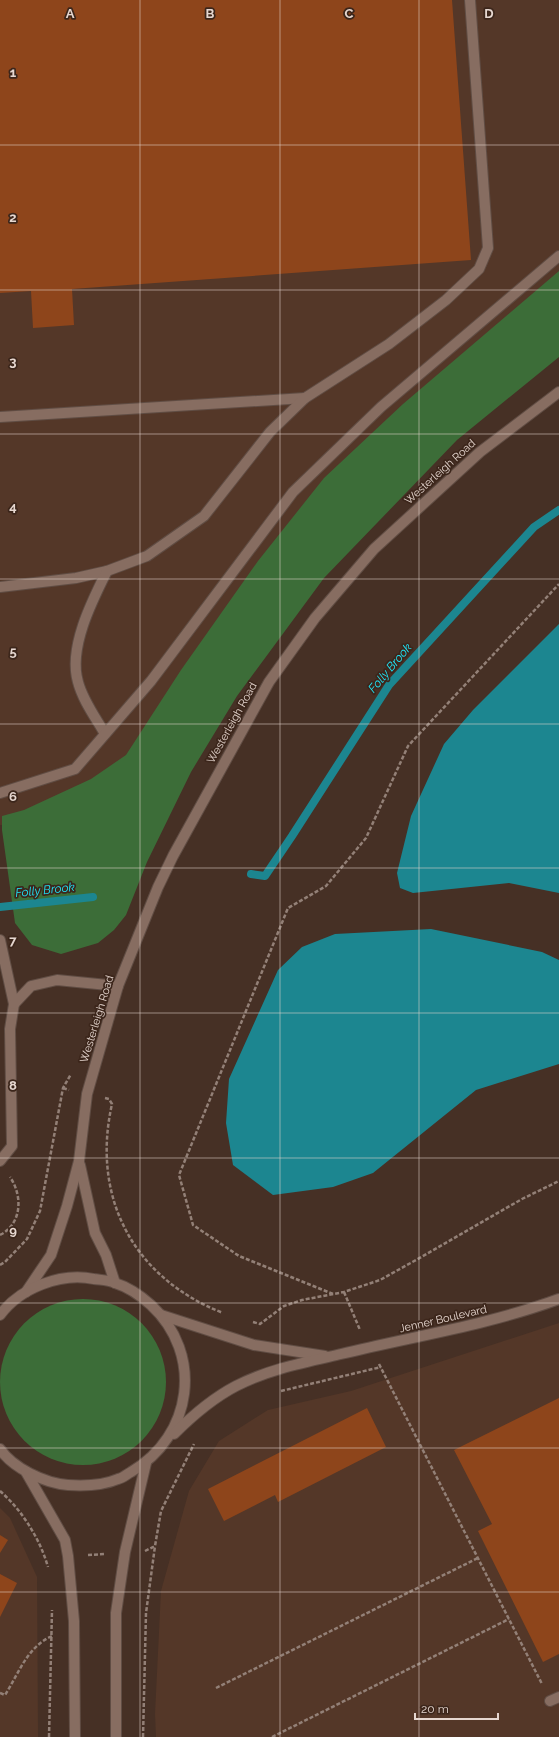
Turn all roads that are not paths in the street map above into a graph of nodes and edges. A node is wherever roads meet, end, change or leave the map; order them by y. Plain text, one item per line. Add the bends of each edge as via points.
1 (470, 0) edge
2 (559, 256) edge
3 (559, 392) edge
4 (305, 398) junction
5 (0, 417) edge
6 (107, 571) junction
7 (0, 587) edge
8 (105, 734) junction
9 (0, 793) edge
10 (0, 940) edge
11 (118, 986) junction
12 (14, 1004) junction
13 (0, 1161) edge
14 (79, 1161) junction
15 (115, 1283) junction
16 (26, 1292) junction
17 (559, 1299) edge
18 (1, 1311) edge
19 (161, 1315) junction
20 (330, 1356) junction
21 (167, 1440) junction
22 (0, 1449) edge
23 (146, 1463) junction
24 (26, 1472) junction
25 (75, 1737) edge
26 (116, 1737) edge

1 - 4 street via 488,248 479,268 446,300 389,344
2 - 8 street via 381,407 293,492 151,681
3 - 11 street, Westerleigh Road via 480,452 380,543 315,618 268,682 172,856
4 - 5 street
4 - 6 street via 270,432 204,516 147,556
6 - 7 street via 76,578
6 - 8 street via 83,624 75,671 82,694
8 - 9 street via 75,769
10 - 12 street
11 - 12 street via 57,980 31,986
11 - 14 street, Westerleigh Road via 87,1094
12 - 13 street via 10,1029 12,1146
14 - 15 street, Westerleigh Road via 95,1233 106,1255
14 - 16 street, Westerleigh Road via 51,1254
15 - 16 street via 85,1277 54,1280
15 - 19 street via 140,1296
16 - 18 street
17 - 20 street, Jenner Boulevard via 477,1325
19 - 20 street, Jenner Boulevard via 254,1345
19 - 21 street via 176,1338 184,1363 185,1390 179,1417
20 - 21 street, Jenner Boulevard via 275,1370 236,1386 196,1411
21 - 23 street
22 - 24 street
23 - 24 street via 118,1480 87,1487 56,1484
23 - 26 street via 125,1552 116,1613
24 - 25 street via 65,1540 68,1556 74,1621

